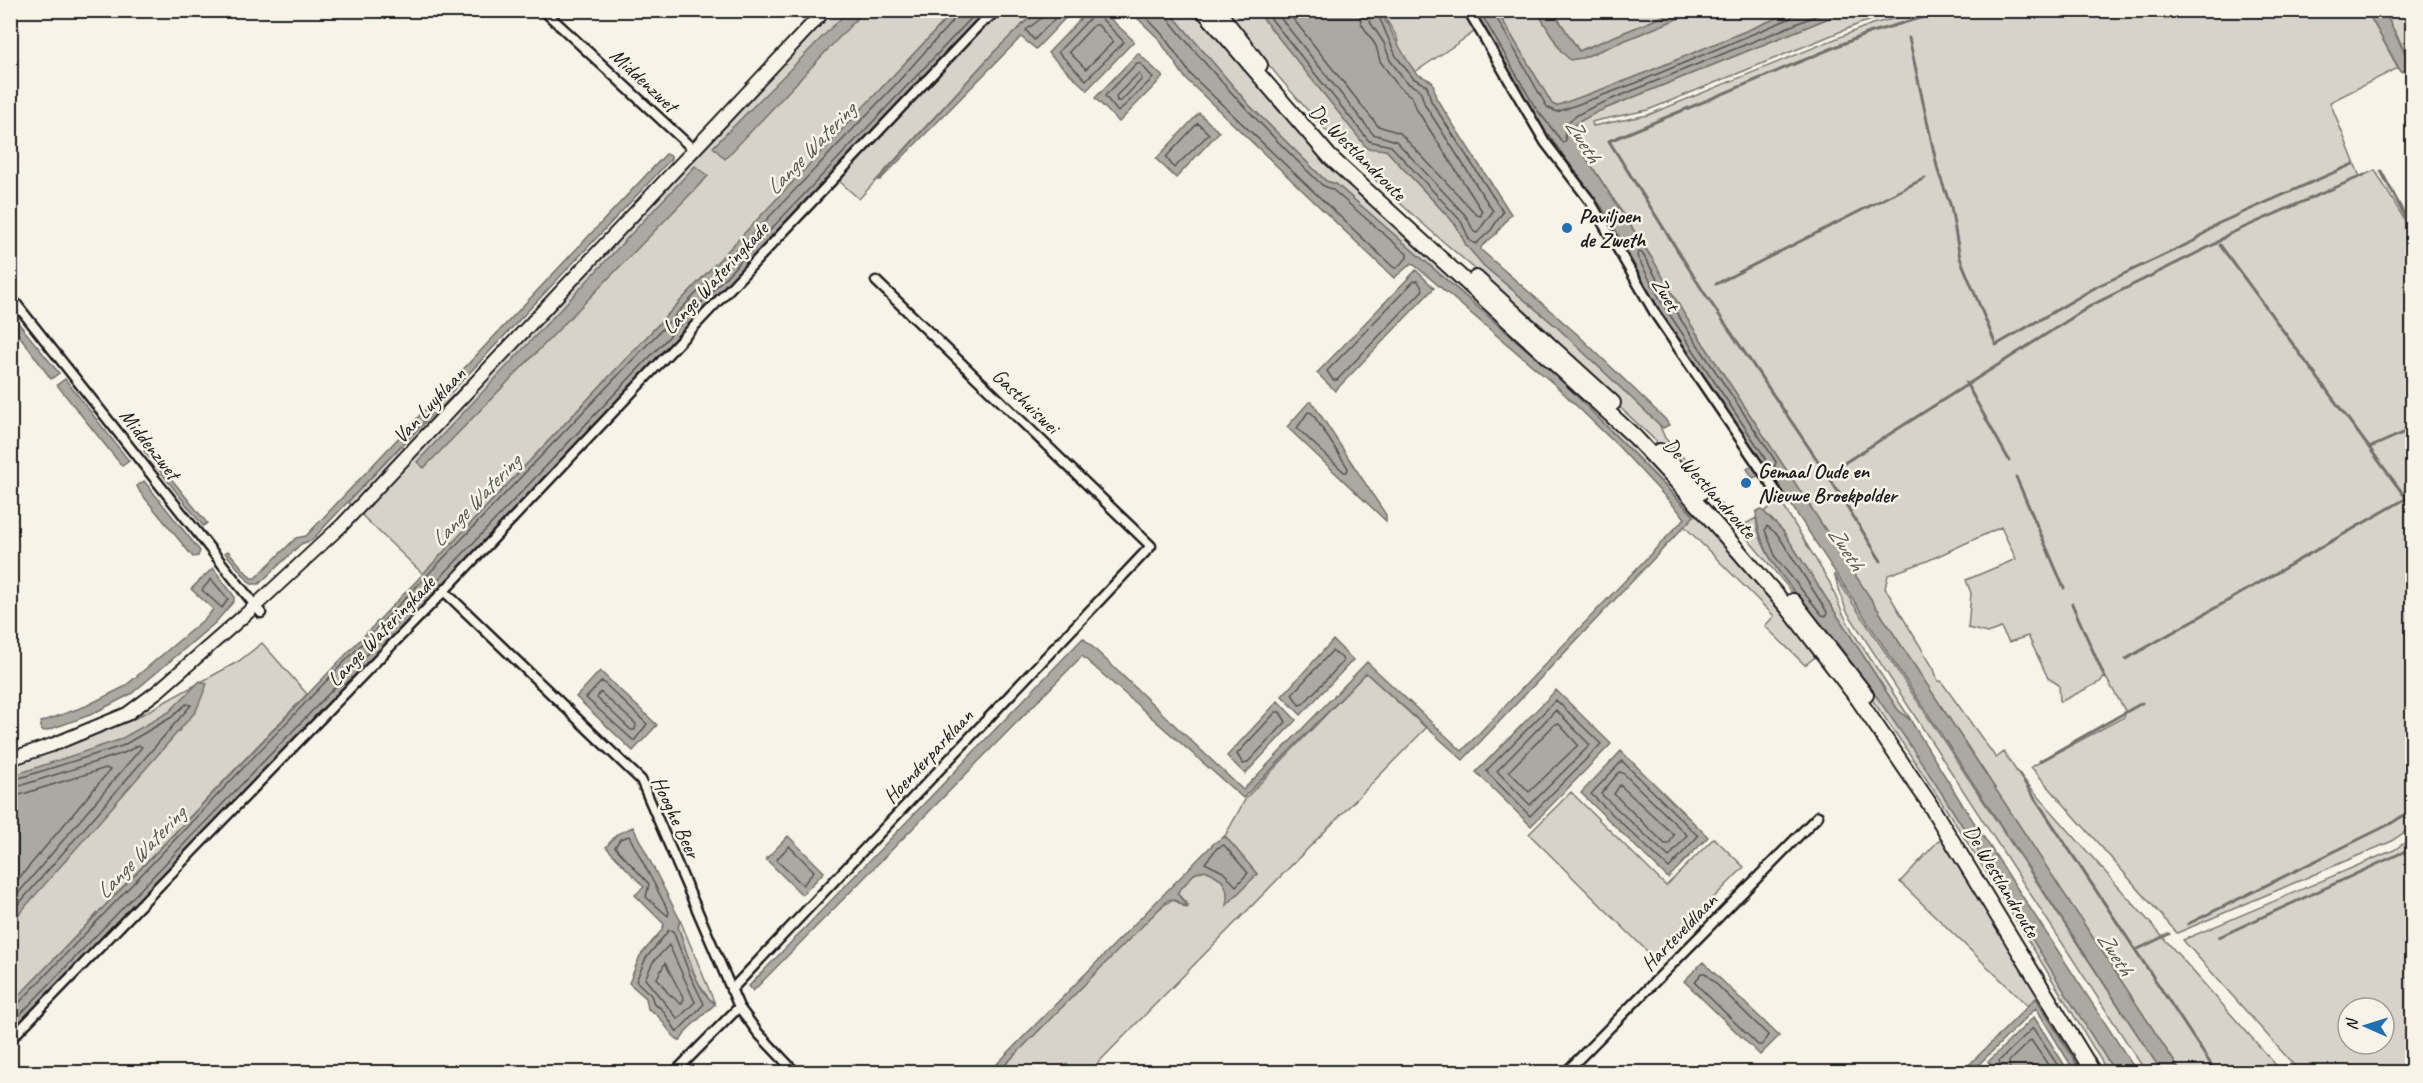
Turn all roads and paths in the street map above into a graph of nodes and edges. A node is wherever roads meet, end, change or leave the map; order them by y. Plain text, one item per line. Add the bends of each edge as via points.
1 (543, 10) edge
2 (825, 10) edge
3 (998, 10) edge
4 (1203, 10) edge
5 (1217, 10) edge
6 (1468, 10) edge
7 (695, 151) junction
8 (876, 281) dead end
9 (10, 296) edge
10 (1782, 500) dead end
11 (1151, 546) joint
12 (444, 591) junction
13 (257, 610) junction
14 (10, 759) edge
15 (1818, 816) dead end
16 (731, 990) junction
17 (739, 1007) junction
18 (10, 1040) edge
19 (675, 1072) edge
20 (795, 1072) edge
21 (1566, 1072) edge
22 (2092, 1072) edge
23 (2103, 1072) edge

1 - 7 street, Middenzwet
2 - 7 street, Van Luyklaan
3 - 12 street, Lange Wateringkade via 979,25
4 - 22 main road, De Westlandroute via 1330,157 1635,437 1788,608 1922,791
5 - 23 main road, De Westlandroute via 1266,73 1337,151 1575,366 1709,503 1795,602 1929,785
6 - 10 street, Zwet via 1545,142 1590,201 1656,315
7 - 13 street, Van Luyklaan
8 - 11 street, Gasthuiswei
9 - 13 street, Middenzwet
11 - 16 street, Hoenderparklaan
12 - 16 street, Hooghe Beer via 641,780
12 - 18 street, Lange Wateringkade
13 - 14 street, Van Luyklaan via 127,714
15 - 21 street, Harteveldlaan
16 - 17 street, Hooghe Beer
17 - 19 street
17 - 20 street, Hooghe Beer

